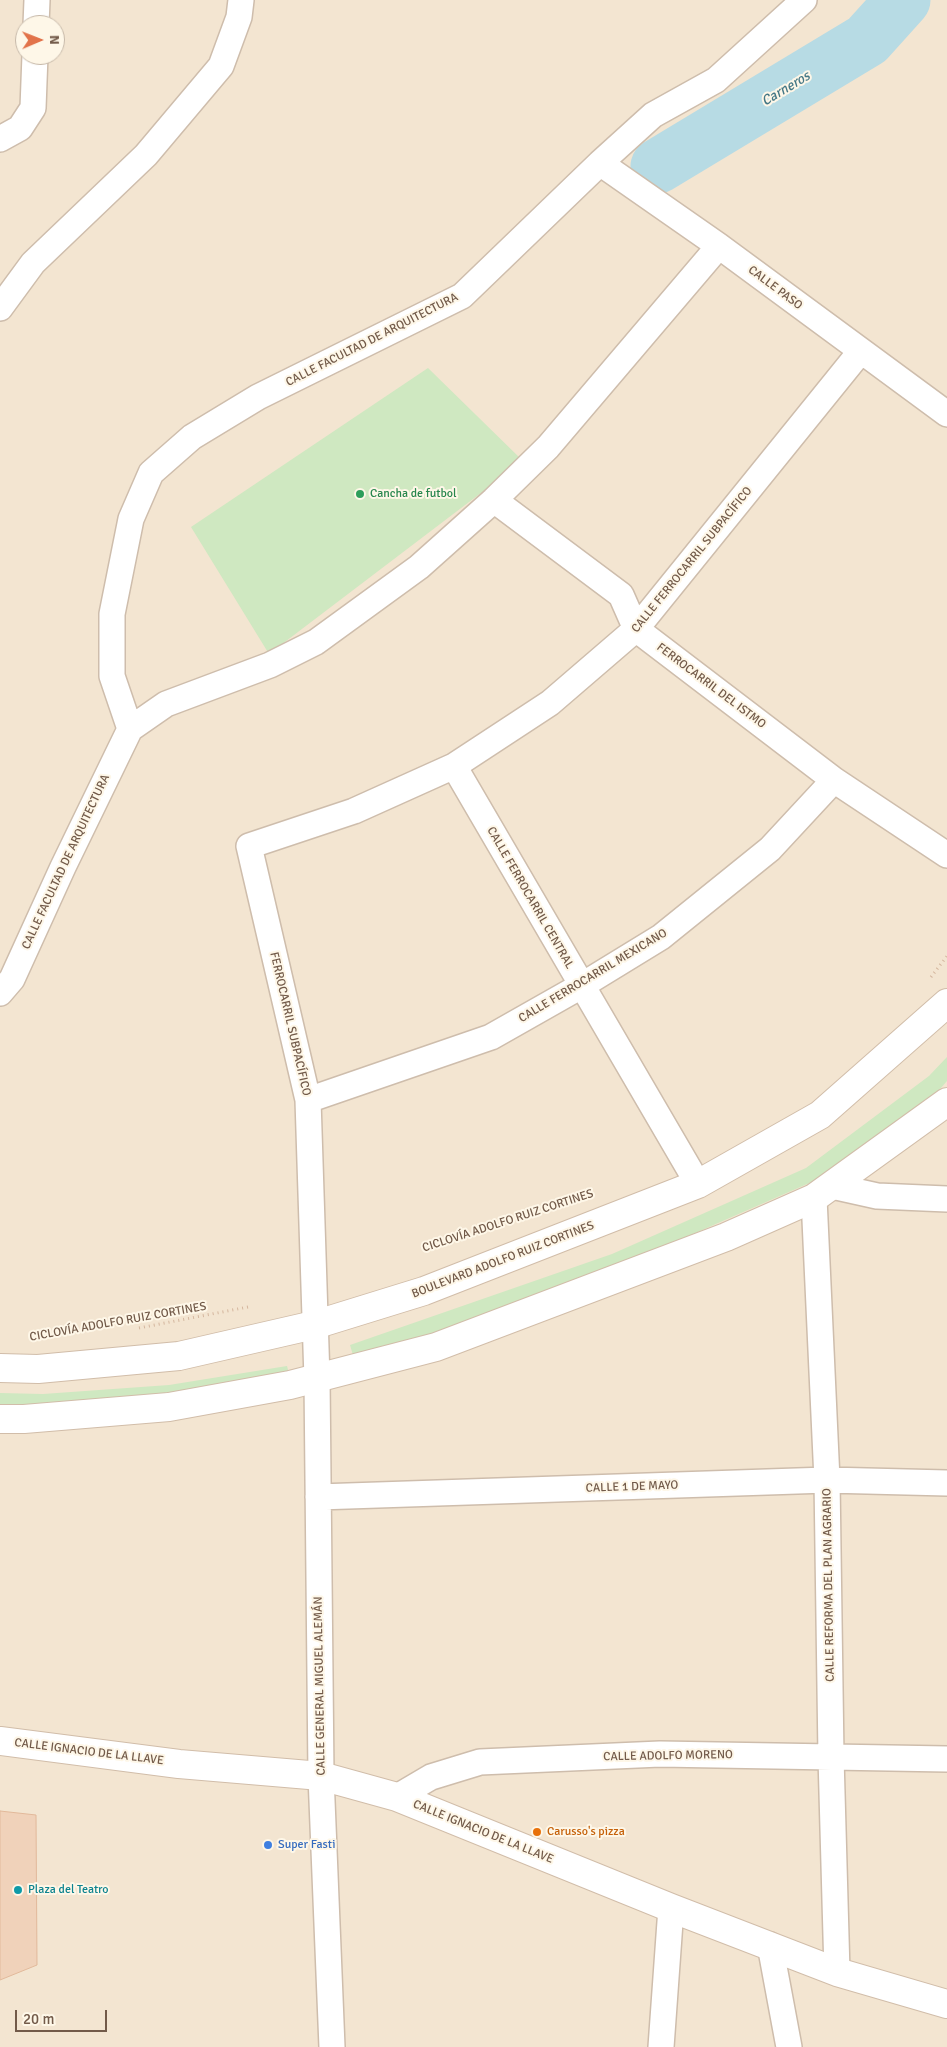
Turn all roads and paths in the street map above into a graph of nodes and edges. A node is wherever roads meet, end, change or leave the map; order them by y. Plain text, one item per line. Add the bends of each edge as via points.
1 (37, 0) edge
2 (241, 0) edge
3 (804, 0) edge
4 (36, 15) edge
5 (35, 65) edge
6 (0, 139) edge
7 (608, 169) junction
8 (719, 246) junction
9 (0, 308) edge
10 (860, 352) junction
11 (947, 414) edge
12 (494, 500) junction
13 (636, 629) junction
14 (130, 729) junction
15 (454, 766) junction
16 (834, 780) junction
17 (249, 846) joint
18 (947, 855) edge
19 (947, 956) edge
20 (930, 978) dead end
21 (581, 986) junction
22 (0, 993) edge
23 (947, 1003) edge
24 (308, 1100) junction
25 (947, 1102) edge
26 (698, 1184) junction
27 (823, 1192) junction
28 (947, 1199) edge
29 (255, 1306) dead end
30 (314, 1325) junction
31 (129, 1330) dead end
32 (0, 1368) edge
33 (317, 1379) junction
34 (0, 1419) edge
35 (827, 1480) junction
36 (947, 1483) edge
37 (318, 1497) junction
38 (0, 1741) edge
39 (831, 1757) junction
40 (947, 1759) edge
41 (321, 1776) junction
42 (398, 1797) junction
43 (671, 1908) junction
44 (770, 1945) junction
45 (837, 1972) junction
46 (947, 2004) edge
47 (332, 2047) edge
48 (662, 2047) edge
49 (789, 2047) edge

1 - 4 street
2 - 9 street via 240,17 221,66 146,155 33,263
3 - 7 street, CALLE FACULTAD DE ARQUITECTURA via 716,80 654,115
5 - 6 street via 33,108 20,128
7 - 8 street, CALLE PASO
7 - 14 street, CALLE FACULTAD DE ARQUITECTURA via 462,296 258,397 192,437 151,473 130,519 112,614 112,676
8 - 10 street, CALLE PASO
8 - 12 street, CALLE FACULTAD DE ARQUITECTURA via 548,447
10 - 11 street, CALLE PASO
10 - 13 street, CALLE FERROCARRIL SUBPACÍFICO
12 - 13 street, FERROCARRIL DEL ISTMO via 621,595
12 - 14 street, CALLE FACULTAD DE ARQUITECTURA via 419,567 316,642 270,665 166,704
13 - 15 street, CALLE FERROCARRIL SUBPACÍFICO via 550,703
13 - 16 street, FERROCARRIL DEL ISTMO
14 - 22 street, CALLE FACULTAD DE ARQUITECTURA via 12,979
15 - 17 street, CALLE FERROCARRIL SUBPACÍFICO via 354,811
15 - 21 street, CALLE FERROCARRIL CENTRAL
16 - 18 street, FERROCARRIL DEL ISTMO
16 - 21 street, CALLE FERROCARRIL MEXICANO via 770,849 661,937
17 - 24 street, FERROCARRIL SUBPACÍFICO
19 - 20 path
21 - 24 street, CALLE FERROCARRIL MEXICANO via 491,1037
21 - 26 street, CALLE FERROCARRIL CENTRAL
23 - 26 main road, BOULEVARD ADOLFO RUIZ CORTINES via 820,1115
24 - 30 street, FERROCARRIL SUBPACÍFICO
25 - 27 main road
26 - 30 main road, BOULEVARD ADOLFO RUIZ CORTINES via 424,1291
27 - 28 street
27 - 33 main road via 726,1237 436,1346
27 - 35 street, CALLE REFORMA DEL PLAN AGRARIO
29 - 31 path, CICLOVÍA ADOLFO RUIZ CORTINES
30 - 32 main road, BOULEVARD ADOLFO RUIZ CORTINES via 179,1356 38,1369
30 - 33 street, CALLE GENERAL MIGUEL ALEMÁN
33 - 34 main road via 169,1407
33 - 37 street, CALLE GENERAL MIGUEL ALEMÁN
35 - 36 street, CALLE 1 DE MAYO
35 - 37 street, CALLE 1 DE MAYO
35 - 39 street, CALLE REFORMA DEL PLAN AGRARIO
37 - 41 street, CALLE GENERAL MIGUEL ALEMÁN
38 - 41 main road, CALLE IGNACIO DE LA LLAVE via 179,1764
39 - 40 street, CALLE ADOLFO MORENO
39 - 42 street, CALLE ADOLFO MORENO via 660,1754 480,1762 431,1777
39 - 45 street, CALLE REFORMA DEL PLAN AGRARIO
41 - 42 main road, CALLE IGNACIO DE LA LLAVE
41 - 47 street, CALLE GENERAL MIGUEL ALEMÁN
42 - 43 main road, CALLE IGNACIO DE LA LLAVE
43 - 44 main road, CALLE IGNACIO DE LA LLAVE
43 - 48 street
44 - 45 main road, CALLE IGNACIO DE LA LLAVE
44 - 49 street
45 - 46 main road, CALLE IGNACIO DE LA LLAVE

